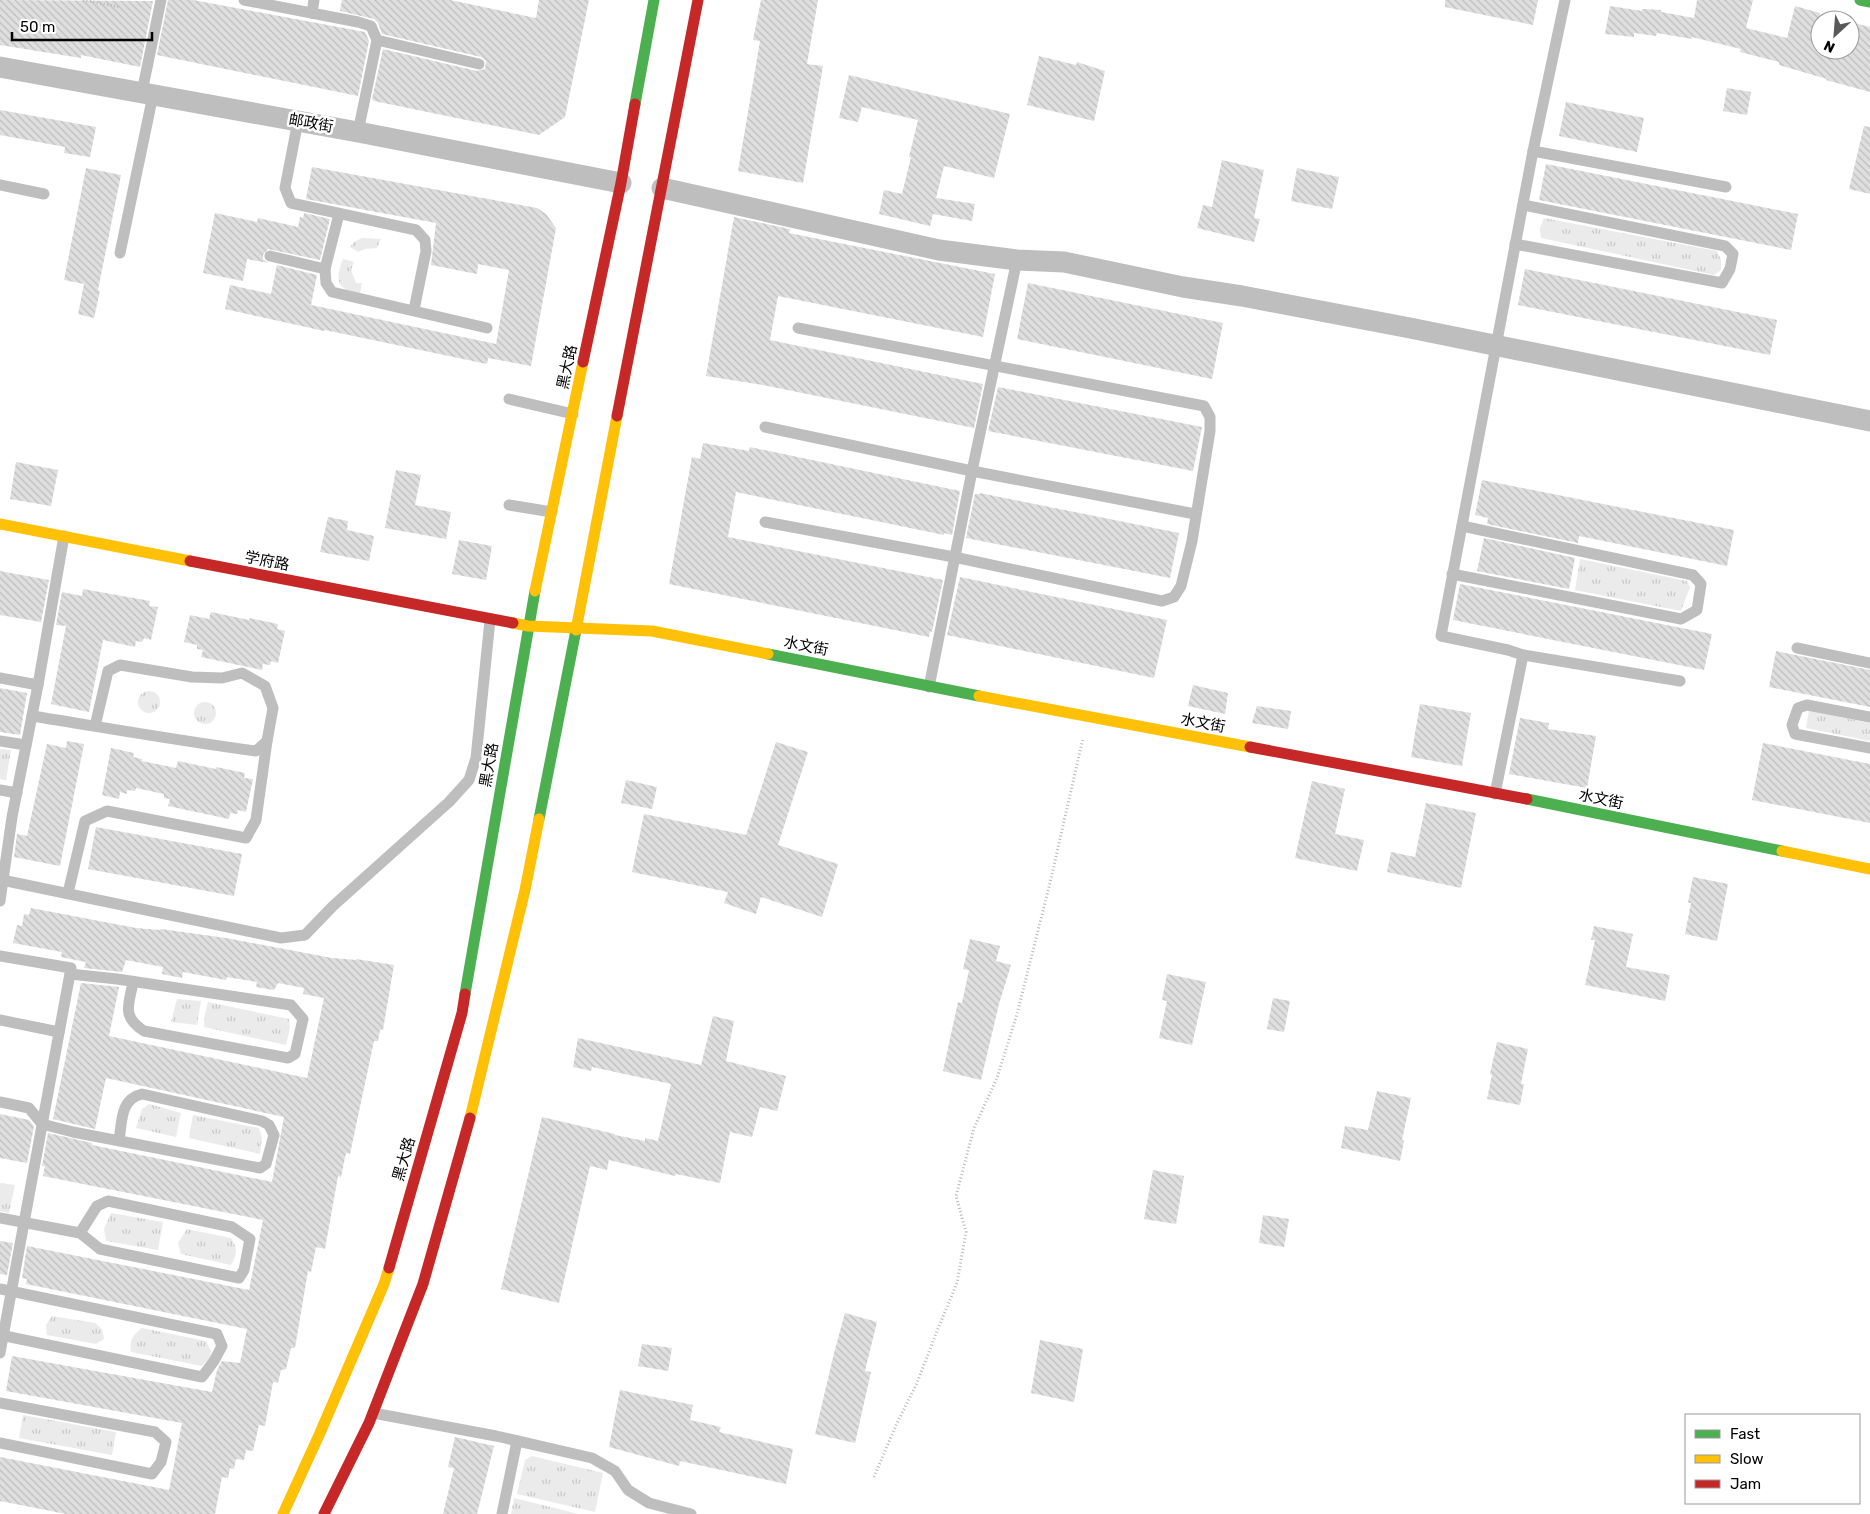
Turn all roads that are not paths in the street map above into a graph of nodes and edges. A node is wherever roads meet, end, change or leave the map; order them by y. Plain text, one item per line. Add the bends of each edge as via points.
1 (161, 0) edge
2 (244, 0) edge
3 (314, 0) edge
4 (654, 0) edge
5 (698, 0) edge
6 (1565, 0) edge
7 (1860, 0) edge
8 (1870, 2) edge
9 (312, 13) junction
10 (377, 40) junction
11 (479, 64) dead end
12 (0, 67) edge
13 (148, 93) junction
14 (298, 121) junction
15 (358, 132) junction
16 (1533, 151) junction
17 (621, 183) junction
18 (0, 185) edge
19 (1726, 187) dead end
20 (662, 188) junction
21 (44, 194) dead end
22 (1523, 205) junction
23 (339, 214) junction
24 (1515, 244) junction
25 (120, 253) dead end
26 (270, 256) dead end
27 (1017, 260) junction
28 (326, 269) junction
29 (414, 310) junction
30 (487, 328) dead end
31 (798, 328) dead end
32 (1496, 345) junction
33 (995, 365) junction
34 (509, 399) dead end
35 (573, 414) junction
36 (1870, 421) edge
37 (765, 427) dead end
38 (972, 471) junction
39 (509, 505) dead end
40 (552, 512) junction
41 (1195, 514) junction
42 (766, 522) dead end
43 (0, 524) edge
44 (1462, 526) junction
45 (64, 536) junction
46 (954, 557) junction
47 (1452, 574) junction
48 (490, 620) junction
49 (528, 626) junction
50 (575, 627) junction
51 (1797, 648) dead end
52 (1523, 655) junction
53 (1870, 662) edge
54 (0, 678) edge
55 (1680, 681) dead end
56 (38, 686) junction
57 (929, 687) junction
58 (32, 716) junction
59 (1870, 717) edge
60 (95, 726) junction
61 (0, 741) edge
62 (267, 741) junction
63 (26, 745) junction
64 (1870, 748) edge
65 (0, 790) edge
66 (17, 793) junction
67 (1495, 794) junction
68 (1870, 870) edge
69 (2, 880) junction
70 (68, 893) junction
71 (0, 901) edge
72 (0, 956) edge
73 (70, 974) junction
74 (133, 982) junction
75 (0, 1020) edge
76 (59, 1032) junction
77 (0, 1102) edge
78 (42, 1124) junction
79 (119, 1141) junction
80 (0, 1218) edge
81 (25, 1223) junction
82 (80, 1233) junction
83 (6, 1290) edge
84 (2, 1335) edge
85 (0, 1353) edge
86 (0, 1403) edge
87 (373, 1413) junction
88 (517, 1441) junction
89 (0, 1443) edge
90 (283, 1514) edge
91 (324, 1514) edge
92 (502, 1514) edge
93 (691, 1514) edge

1 - 13 lane
2 - 9 lane
3 - 9 lane
4 - 17 main road, 黑大路
5 - 20 main road
6 - 16 lane
7 - 8 main road
9 - 10 lane via 371,26
10 - 11 lane
10 - 15 lane
12 - 13 street, 邮政街
13 - 14 street, 邮政街
13 - 25 lane
14 - 15 street, 邮政街
14 - 23 lane via 285,188 291,203
15 - 17 street, 邮政街
16 - 19 lane
16 - 22 lane
17 - 35 main road, 黑大路
18 - 21 lane
20 - 27 street via 939,250
20 - 50 main road
22 - 24 lane
22 - 24 lane via 1725,246 1733,254 1730,269 1722,283
23 - 28 lane
23 - 29 lane via 416,230 426,240
24 - 32 lane
26 - 28 lane
27 - 32 street via 1064,262
27 - 33 lane
28 - 29 lane via 326,283 332,292
29 - 30 lane
31 - 33 lane
32 - 36 street
32 - 44 lane
33 - 38 lane
33 - 41 lane via 1204,406 1210,417 1210,431
34 - 35 lane
35 - 40 main road, 黑大路
37 - 38 lane
38 - 41 lane
38 - 46 lane
39 - 40 lane
40 - 49 main road, 黑大路
41 - 46 lane via 1181,586 1174,597 1162,601
42 - 46 lane
43 - 45 main road, 学府路
44 - 47 lane
44 - 47 lane via 1693,575 1701,584 1697,610 1681,619
45 - 48 main road, 学府路
45 - 56 lane
46 - 57 lane
47 - 52 lane via 1441,636
48 - 49 main road, 学府路
48 - 70 lane via 476,758 469,780 449,802 332,906 305,935 281,938
49 - 50 main road, 水文街
49 - 90 main road, 黑大路 via 462,1013 384,1284
50 - 57 main road, 水文街 via 652,631
50 - 87 main road via 525,890 470,1120 423,1284
51 - 53 lane
52 - 55 lane
52 - 67 lane
54 - 56 lane
56 - 58 lane
57 - 67 main road, 水文街
58 - 60 lane
58 - 63 lane
59 - 64 lane via 1807,705 1798,708 1792,725 1795,734
60 - 62 lane via 256,751
60 - 62 lane via 108,671 120,665 192,677 222,678 242,673 265,686 273,708
61 - 63 lane
62 - 70 lane via 256,820 246,838 107,811 85,820
63 - 66 lane
65 - 66 lane
66 - 69 lane
67 - 68 main road, 水文街
69 - 70 lane
69 - 71 lane
72 - 73 lane via 71,968
73 - 74 lane
73 - 76 lane
74 - 74 lane via 291,1005 304,1019 295,1054 288,1058 144,1031 133,1024 128,1012
75 - 76 lane
76 - 78 lane
77 - 78 lane via 29,1108
78 - 79 lane
78 - 81 lane
79 - 79 lane via 260,1168 266,1164 274,1135 269,1125 262,1121 142,1094 133,1096 124,1108
80 - 81 lane
81 - 82 lane
81 - 83 lane
82 - 82 lane via 100,1249 239,1278 244,1270 250,1239 232,1228 108,1201 97,1206
83 - 84 lane
83 - 84 lane via 217,1334 222,1346 202,1377
84 - 85 lane
86 - 89 lane via 155,1432 166,1442 161,1462 152,1474
87 - 88 lane
87 - 91 main road
88 - 92 lane
88 - 93 lane via 592,1458 615,1471 628,1490 649,1504

